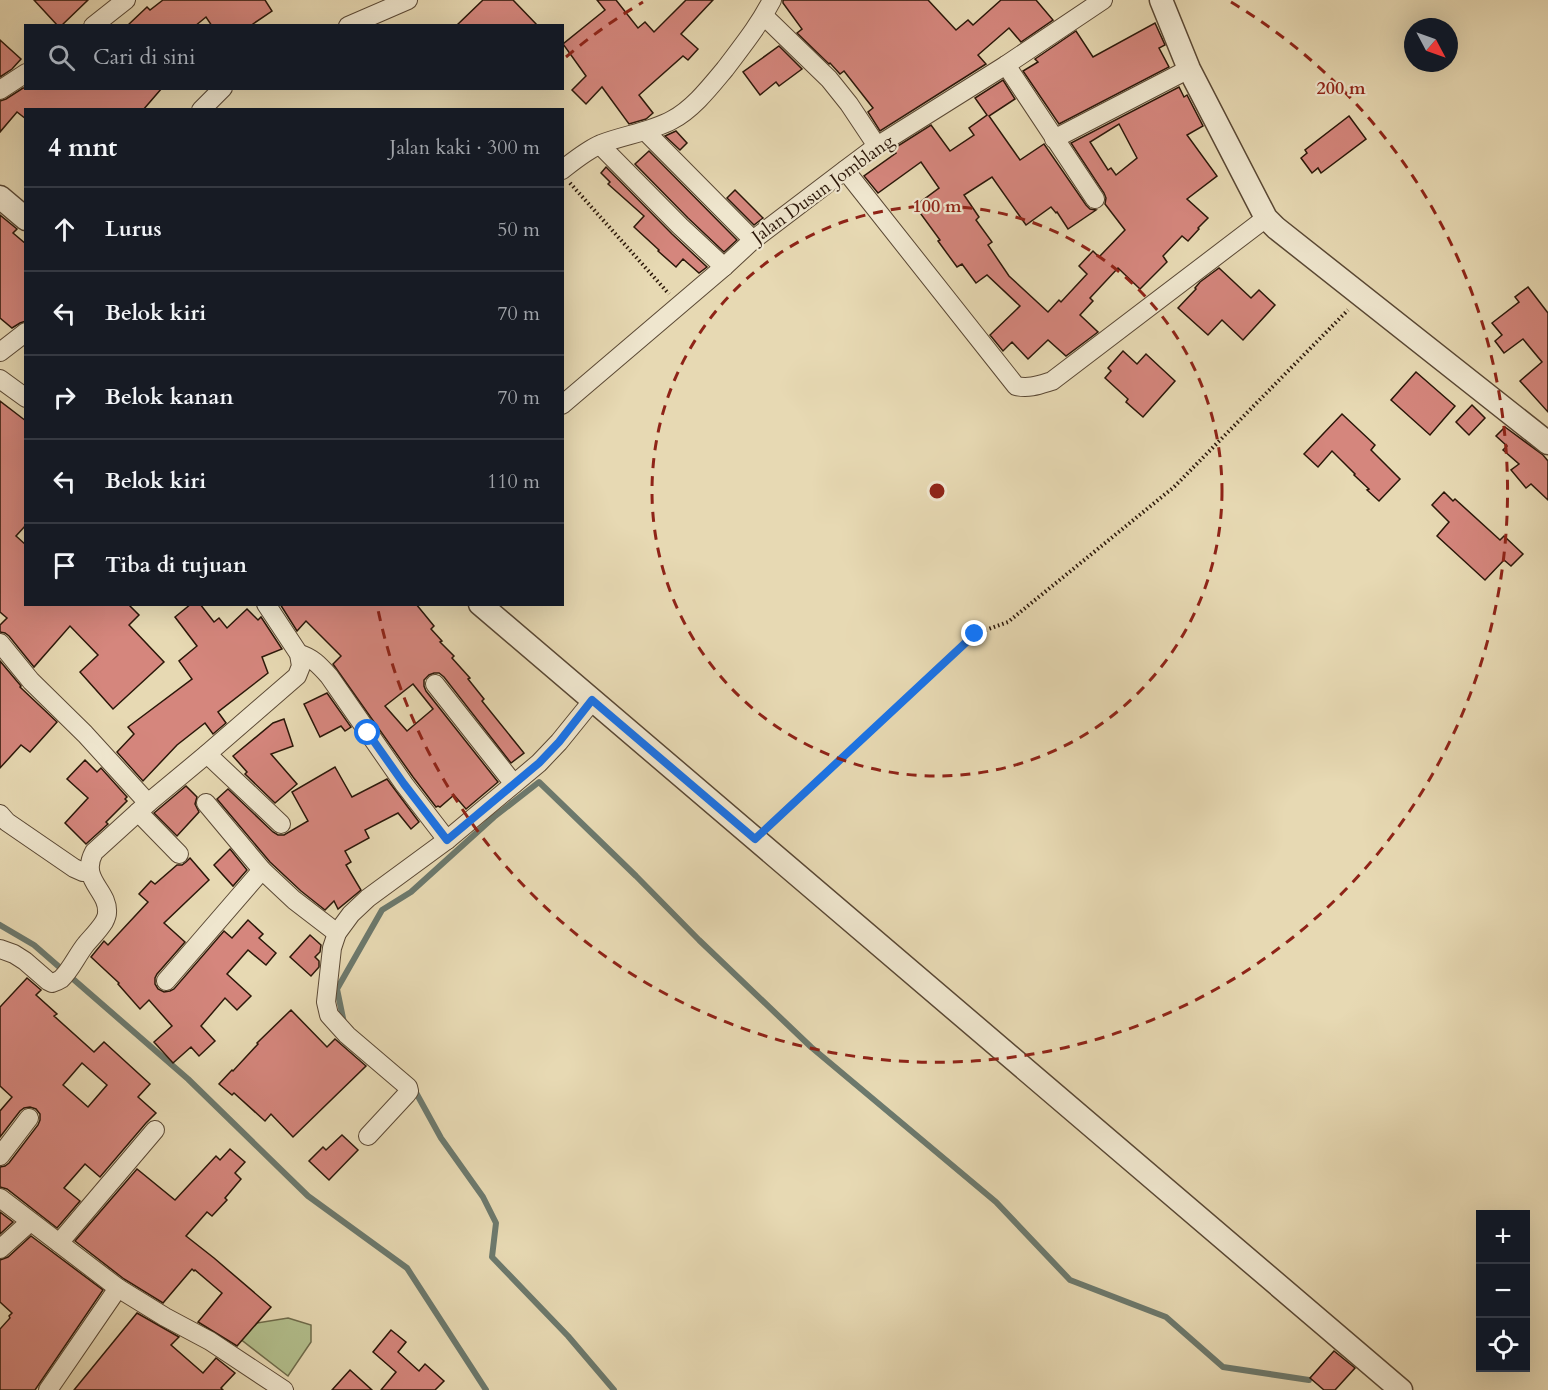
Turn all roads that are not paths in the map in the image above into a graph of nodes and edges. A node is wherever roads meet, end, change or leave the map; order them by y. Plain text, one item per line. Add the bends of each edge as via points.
1 (126, 0) edge
2 (408, 0) edge
3 (1103, 0) edge
4 (1161, 0) edge
5 (768, 8) edge
6 (96, 24) edge
7 (353, 24) edge
8 (1006, 65) junction
9 (1189, 69) junction
10 (24, 74) edge
11 (0, 90) edge
12 (221, 90) edge
13 (203, 108) edge
14 (645, 131) junction
15 (1054, 139) junction
16 (600, 145) junction
17 (877, 146) junction
18 (845, 170) junction
19 (566, 176) edge
20 (0, 197) edge
21 (1095, 199) dead end
22 (24, 217) edge
23 (1266, 218) junction
24 (753, 240) junction
25 (724, 267) junction
26 (24, 334) edge
27 (0, 352) edge
28 (0, 379) edge
29 (24, 397) edge
30 (564, 403) edge
31 (1548, 443) edge
32 (267, 606) edge
33 (482, 606) edge
34 (0, 643) edge
35 (298, 654) junction
36 (435, 684) dead end
37 (592, 700) junction
38 (207, 754) junction
39 (514, 784) junction
40 (206, 803) dead end
41 (143, 807) junction
42 (0, 814) edge
43 (281, 824) dead end
44 (447, 840) junction
45 (179, 854) dead end
46 (262, 870) junction
47 (90, 872) junction
48 (337, 933) junction
49 (0, 949) edge
50 (166, 981) dead end
51 (29, 1118) dead end
52 (155, 1130) dead end
53 (368, 1136) dead end
54 (0, 1155) edge
55 (0, 1198) edge
56 (30, 1221) junction
57 (59, 1243) junction
58 (0, 1250) edge
59 (118, 1288) junction
60 (48, 1390) edge
61 (284, 1390) edge
62 (1401, 1390) edge

1 - 6 street
2 - 7 street
3 - 8 street, Jalan Dusun Jomblang
4 - 9 street
5 - 14 street via 710,87 672,120
5 - 17 street via 849,104
8 - 15 street
8 - 17 street, Jalan Dusun Jomblang
9 - 15 street
9 - 23 street
10 - 11 street
12 - 13 street
14 - 16 street
14 - 24 street
15 - 21 street
16 - 19 street via 579,157
16 - 25 street
17 - 18 street, Jalan Dusun Jomblang
18 - 23 street via 1016,386 1024,388 1052,381
18 - 24 street, Jalan Dusun Jomblang
20 - 22 street
23 - 31 street
24 - 25 street, Jalan Dusun Jomblang
25 - 30 street, Jalan Dusun Jomblang
26 - 27 street
28 - 29 street
32 - 35 street
33 - 37 street
34 - 41 street via 31,681 85,734
35 - 38 street via 301,666 297,676
35 - 44 street via 314,660 329,676
36 - 39 street
37 - 39 street via 559,742
37 - 62 street
38 - 41 street
38 - 43 street
39 - 44 street
40 - 46 street
41 - 45 street
41 - 47 street via 94,852
42 - 47 street via 74,868
44 - 48 street via 369,898
46 - 48 street
46 - 50 street
47 - 49 street via 104,898 107,916 67,971 52,983 25,961
48 - 53 street via 326,1002 329,1015 409,1091
51 - 54 street
52 - 57 street
55 - 56 street
56 - 57 street
56 - 58 street
57 - 59 street
59 - 60 street
59 - 61 street

